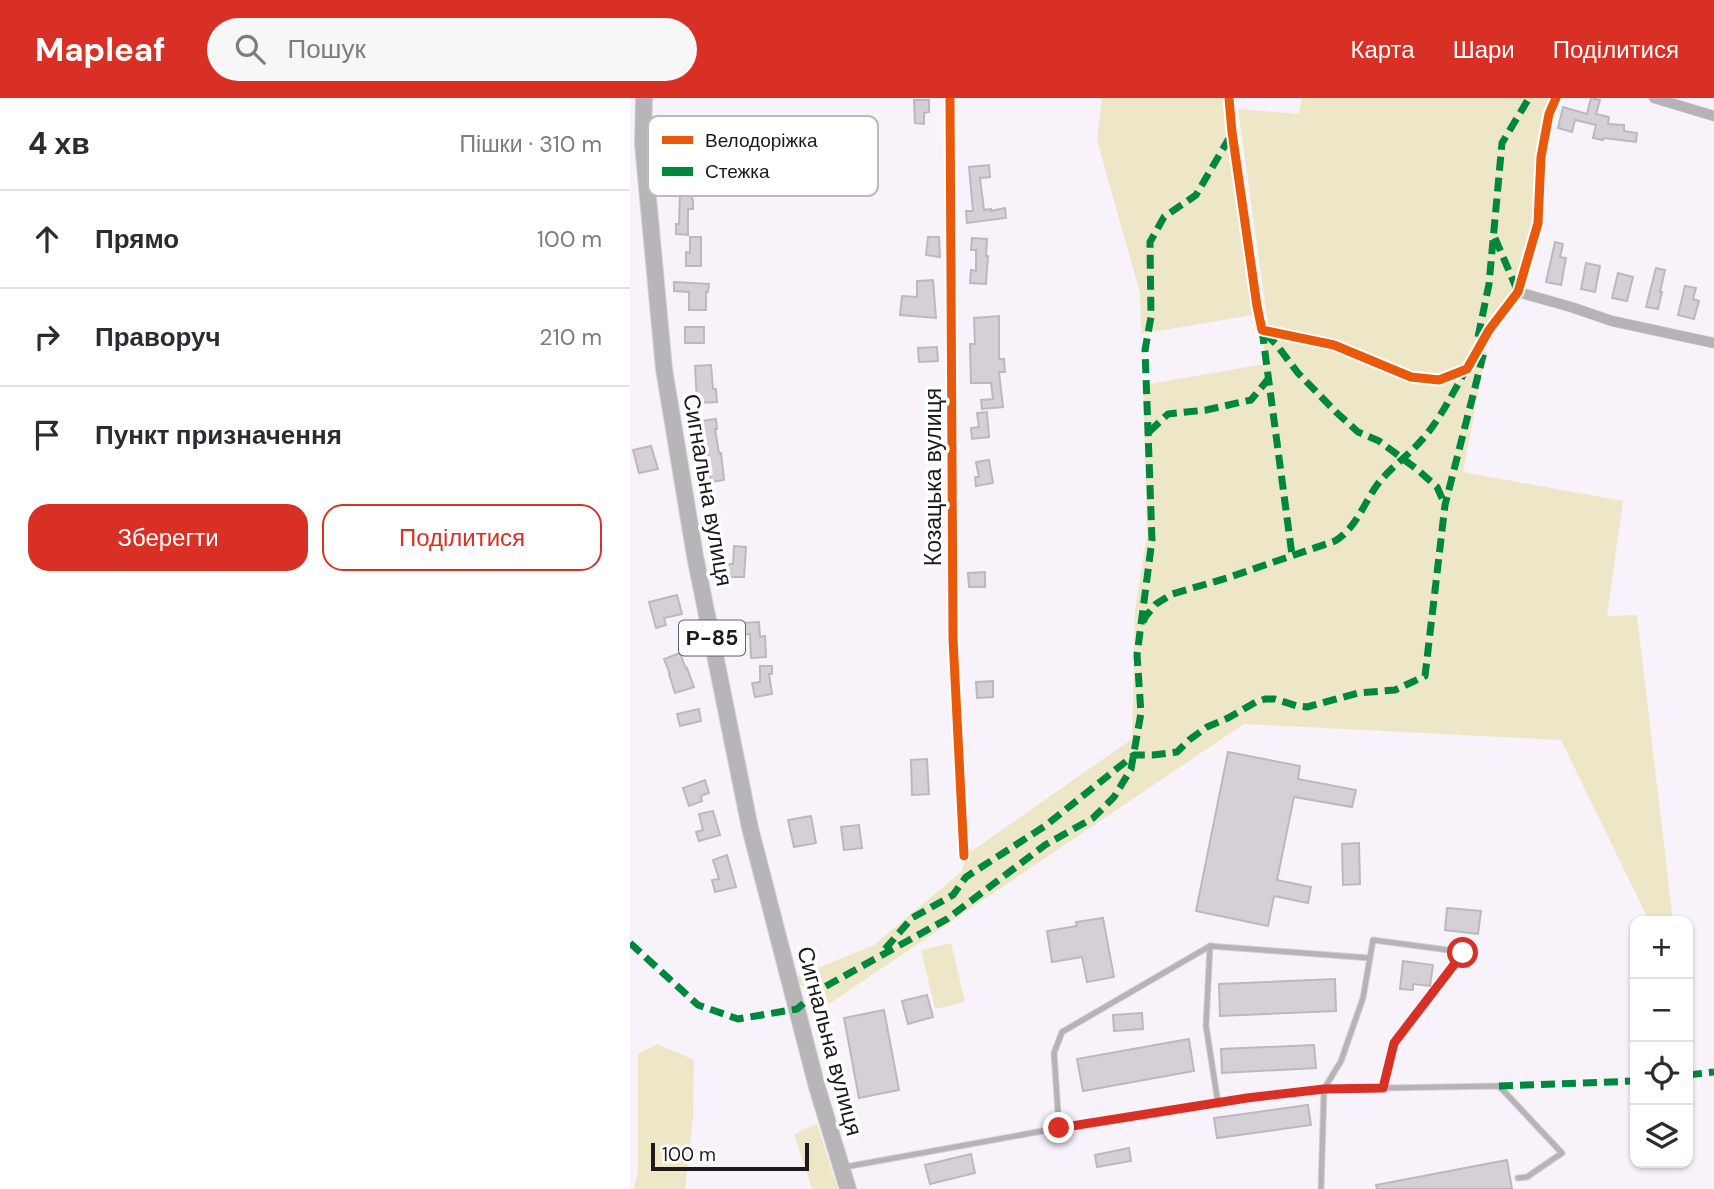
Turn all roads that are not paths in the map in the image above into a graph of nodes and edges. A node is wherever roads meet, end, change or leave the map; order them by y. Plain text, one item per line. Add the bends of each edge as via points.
1 (644, 98) edge
2 (950, 98) edge
3 (1229, 98) edge
4 (1556, 98) edge
5 (1654, 98) edge
6 (1714, 117) edge
7 (636, 143) edge
8 (1518, 292) junction
9 (1714, 343) edge
10 (964, 856) dead end
11 (1210, 946) junction
12 (1370, 958) junction
13 (1383, 1088) junction
14 (1324, 1089) junction
15 (1218, 1103) junction
16 (1059, 1128) junction
17 (842, 1168) junction
18 (1518, 1178) dead end
19 (848, 1189) edge
20 (1321, 1189) edge

1 - 7 main road, Сигнальна вулиця / Р-85
2 - 10 street, Козацька вулиця via 953,639
3 - 8 street via 1262,330 1334,345 1411,377 1439,380 1466,369
4 - 8 street via 1541,157 1538,223
5 - 6 street
7 - 17 main road, Сигнальна вулиця / Р-85 via 664,369 698,570 750,828
8 - 9 street via 1612,321
11 - 12 lane
11 - 15 lane via 1206,1026
11 - 16 lane via 1062,1032 1054,1053
12 - 13 lane via 1373,940 1463,953 1394,1043
12 - 14 lane via 1363,998 1341,1061
13 - 14 lane
13 - 18 lane via 1499,1086 1562,1153 1527,1177
14 - 15 lane
14 - 20 lane
15 - 16 lane
16 - 17 lane
17 - 19 main road, Р-85

